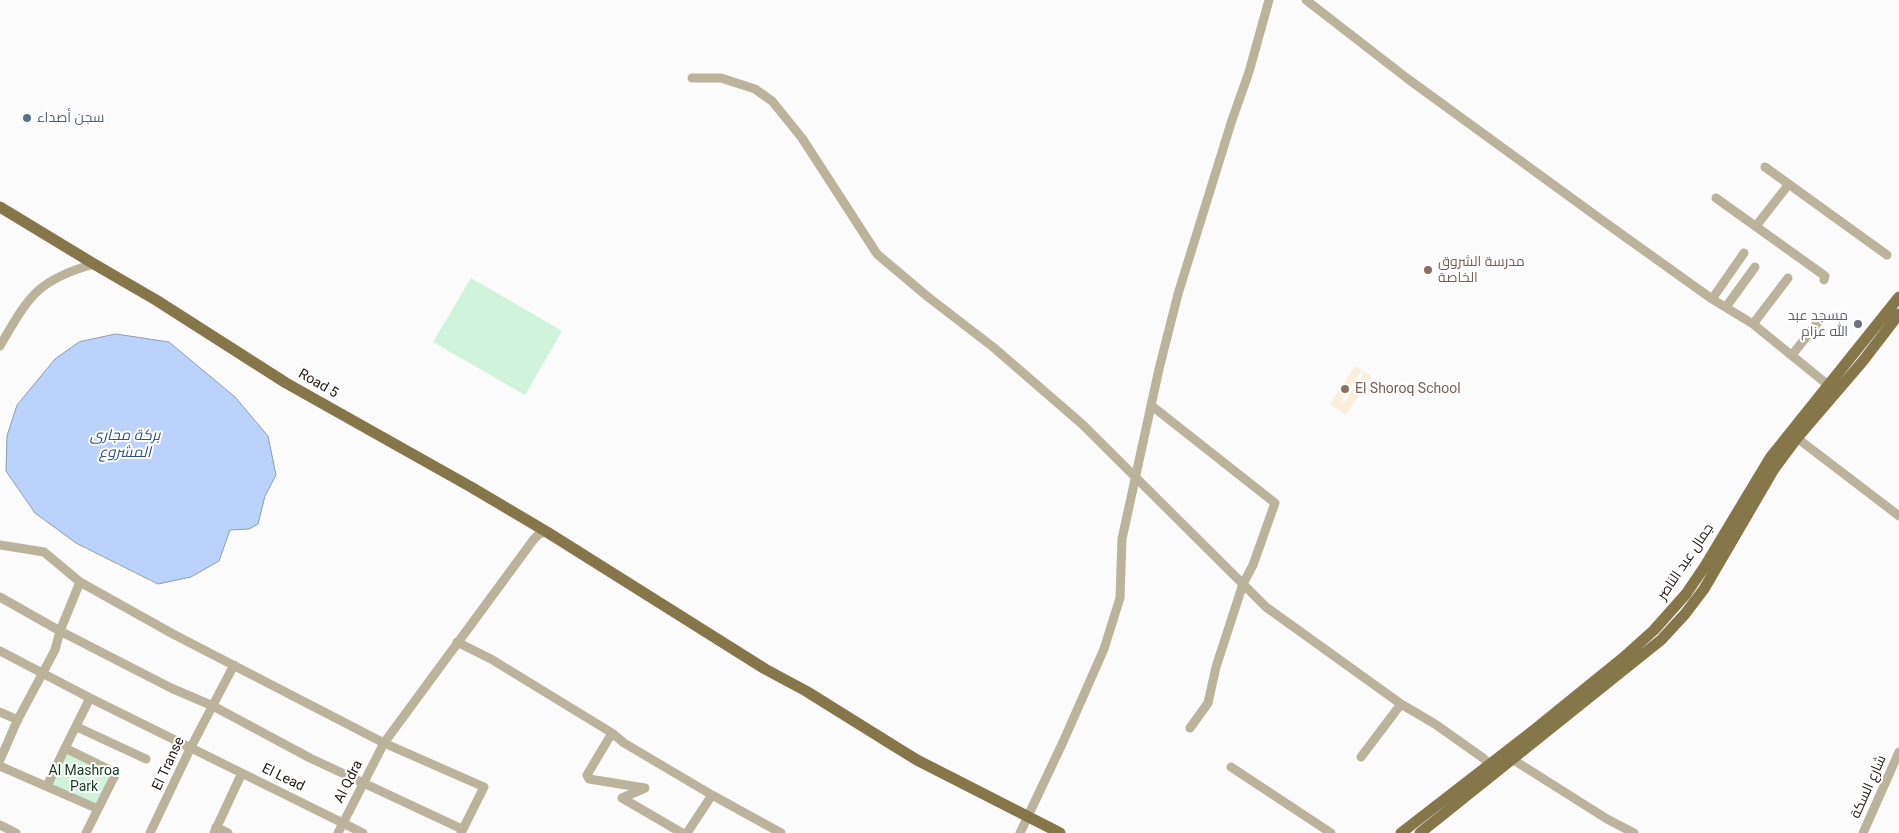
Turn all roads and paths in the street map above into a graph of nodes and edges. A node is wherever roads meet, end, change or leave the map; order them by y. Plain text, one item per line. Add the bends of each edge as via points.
1 (1269, 0) edge
2 (1306, 0) edge
3 (692, 78) dead end
4 (1765, 168) dead end
5 (1788, 184) junction
6 (1716, 198) dead end
7 (0, 207) edge
8 (1756, 226) junction
9 (1744, 253) dead end
10 (1887, 255) dead end
11 (94, 264) junction
12 (1755, 267) dead end
13 (1788, 278) dead end
14 (1824, 280) dead end
15 (1899, 297) edge
16 (1712, 299) junction
17 (1726, 307) junction
18 (1899, 314) edge
19 (1822, 317) dead end
20 (1752, 324) junction
21 (0, 346) edge
22 (1792, 355) junction
23 (1833, 389) junction
24 (1152, 406) junction
25 (1797, 438) junction
26 (1135, 477) junction
27 (1899, 516) edge
28 (547, 532) junction
29 (0, 545) edge
30 (80, 582) junction
31 (1243, 584) junction
32 (0, 597) edge
33 (60, 631) junction
34 (457, 642) junction
35 (0, 651) edge
36 (234, 665) junction
37 (42, 674) junction
38 (90, 698) junction
39 (1401, 704) junction
40 (213, 706) junction
41 (0, 712) edge
42 (18, 720) junction
43 (77, 726) junction
44 (1190, 728) dead end
45 (612, 733) junction
46 (384, 743) junction
47 (191, 747) junction
48 (65, 748) junction
49 (1899, 752) edge
50 (1361, 757) dead end
51 (146, 759) dead end
52 (1512, 759) junction
53 (0, 760) edge
54 (0, 766) edge
55 (1231, 767) dead end
56 (1493, 769) junction
57 (242, 774) junction
58 (363, 783) junction
59 (47, 786) junction
60 (712, 795) junction
61 (98, 810) junction
62 (1028, 816) junction
63 (343, 824) junction
64 (0, 825) edge
65 (215, 830) edge
66 (461, 831) edge
67 (155, 832) edge
68 (16, 833) edge
69 (86, 833) edge
70 (228, 833) edge
71 (338, 833) edge
72 (362, 833) edge
73 (682, 833) edge
74 (687, 833) edge
75 (781, 833) edge
76 (1020, 833) edge
77 (1060, 833) edge
78 (1331, 833) edge
79 (1401, 833) edge
80 (1420, 833) edge
81 (1634, 833) edge
82 (1863, 833) edge

1 - 24 street via 1178,294
2 - 16 street via 1451,110
3 - 26 street via 721,78 755,89 772,101 802,138 877,254 993,347 1082,424
4 - 5 street
5 - 8 street
5 - 10 street
6 - 8 street
7 - 11 main road, Road 5
8 - 14 street via 1825,276
9 - 16 street
11 - 21 street via 61,275 36,292
11 - 28 main road, Road 5 via 286,383
12 - 17 street
13 - 20 street
15 - 23 main road, جمال عبد الناصر
16 - 17 street
17 - 20 street
18 - 23 main road, جمال عبد الناصر
19 - 22 street
20 - 22 street
22 - 23 street
23 - 25 main road, جمال عبد الناصر
23 - 56 main road, جمال عبد الناصر via 1770,458 1705,566 1686,594 1654,630
24 - 26 street
24 - 31 street via 1274,503 1253,565
25 - 27 street
25 - 52 main road, جمال عبد الناصر via 1774,469 1722,559 1685,614 1661,640
26 - 31 street
26 - 62 street via 1122,539 1120,598 1104,649
28 - 34 street, Al Qdra via 534,539
28 - 62 main road, Road 5 via 900,750
29 - 30 street via 44,552
30 - 33 street
30 - 36 street
31 - 39 street via 1266,607
31 - 44 street via 1216,666 1208,703
32 - 33 street
33 - 37 street via 55,650
33 - 40 street
34 - 45 street
34 - 46 street, Al Qdra
35 - 37 street, El Lead
36 - 40 street, El Transe
36 - 46 street
37 - 38 street, El Lead
37 - 42 street
38 - 43 street
38 - 47 street, El Lead
39 - 50 street
39 - 56 street via 1435,724 1483,758
40 - 47 street, El Transe
40 - 58 street
41 - 42 street
42 - 53 street
43 - 48 street
43 - 51 street
45 - 60 street
45 - 73 street via 587,775 589,779 645,788 622,798
46 - 58 street, Al Qdra
46 - 66 street via 484,787
47 - 57 street, El Lead
47 - 67 street, El Transe
48 - 59 street
48 - 61 street via 116,773
49 - 82 street, شارع السكة
52 - 56 main road, جمال عبد الناصر
52 - 81 street
54 - 59 street
55 - 78 street
56 - 79 main road, جمال عبد الناصر
56 - 80 main road, جمال عبد الناصر
57 - 63 street, El Lead
57 - 65 street
58 - 63 street, Al Qdra
58 - 66 street
59 - 61 street
60 - 74 street
60 - 75 street
61 - 69 street
62 - 76 street
62 - 77 main road, Road 5
63 - 71 street, Al Qdra
63 - 72 street, El Lead
64 - 68 street
65 - 70 street

